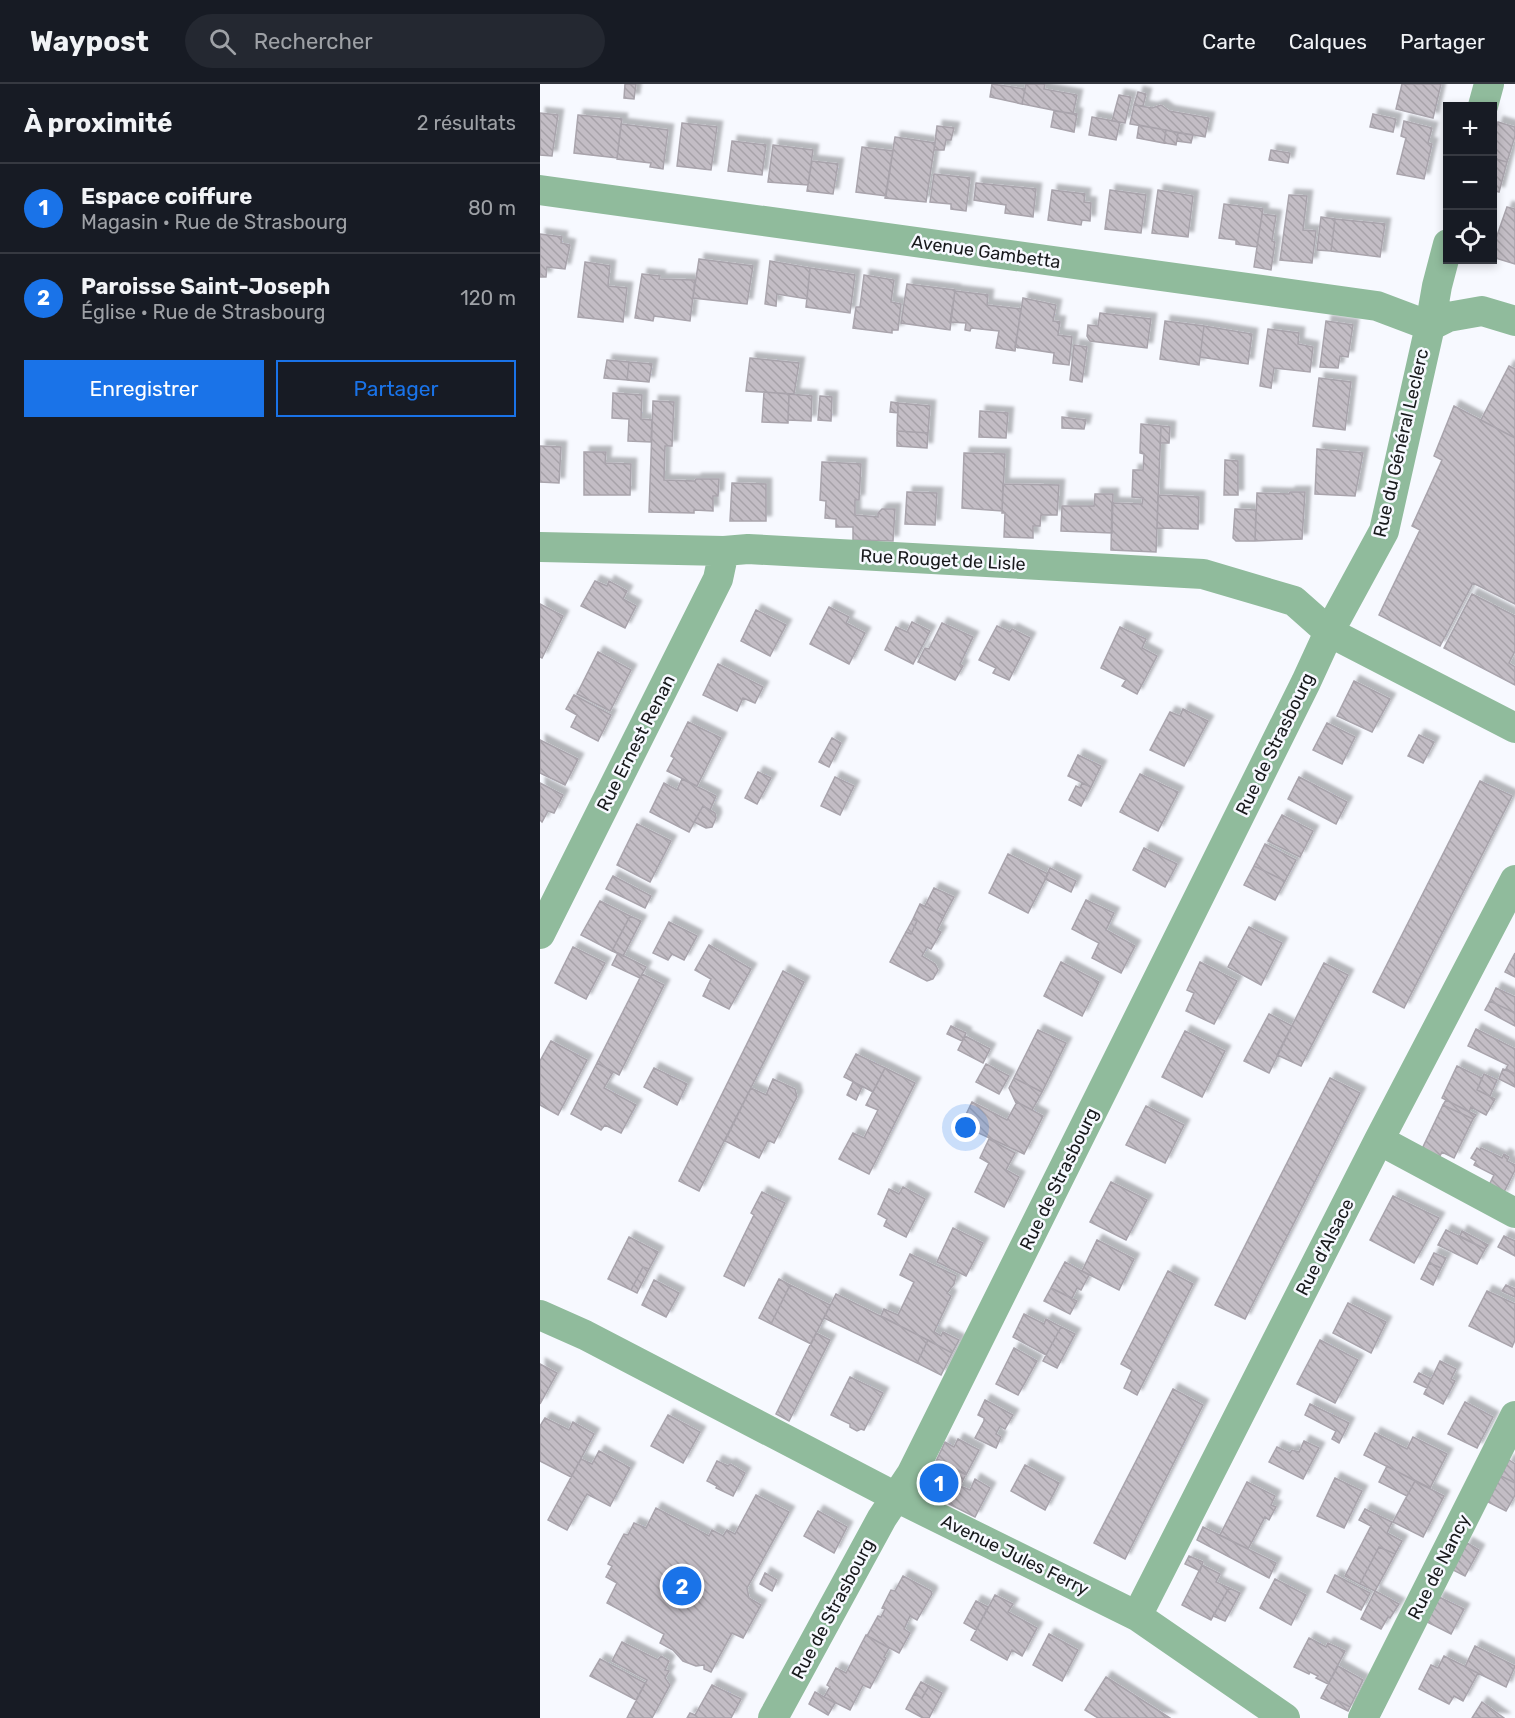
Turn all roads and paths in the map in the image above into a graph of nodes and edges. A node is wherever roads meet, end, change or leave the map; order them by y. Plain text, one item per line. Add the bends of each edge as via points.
1 (1489, 84) edge
2 (1484, 102) edge
3 (540, 190) edge
4 (1443, 263) edge
5 (1515, 321) edge
6 (1430, 326) junction
7 (540, 547) edge
8 (724, 551) junction
9 (1329, 632) junction
10 (1515, 728) edge
11 (1515, 880) edge
12 (540, 934) edge
13 (1379, 1140) junction
14 (1515, 1213) edge
15 (540, 1315) edge
16 (1515, 1416) edge
17 (896, 1497) junction
18 (1137, 1616) junction
19 (773, 1718) edge
20 (1285, 1718) edge
21 (1364, 1718) edge

1 - 2 street
3 - 6 street, Avenue Gambetta via 1377,306
4 - 6 street, Rue du Général Leclerc
5 - 6 street via 1482,311 1449,317
6 - 9 street, Rue du Général Leclerc via 1384,531
7 - 8 street, Rue Rouget de Lisle
8 - 9 street, Rue Rouget de Lisle via 748,549 1203,574 1294,601
8 - 12 street, Rue Ernest Renan via 718,579
9 - 10 street, Rue Rouget de Lisle
9 - 17 street, Rue de Strasbourg via 917,1463
11 - 13 street, Rue d'Alsace
13 - 14 street
13 - 18 street, Rue d'Alsace
15 - 17 street, Avenue Jules Ferry
16 - 21 street, Rue de Nancy
17 - 18 street, Avenue Jules Ferry
17 - 19 street, Rue de Strasbourg
18 - 20 street, Avenue Jules Ferry

